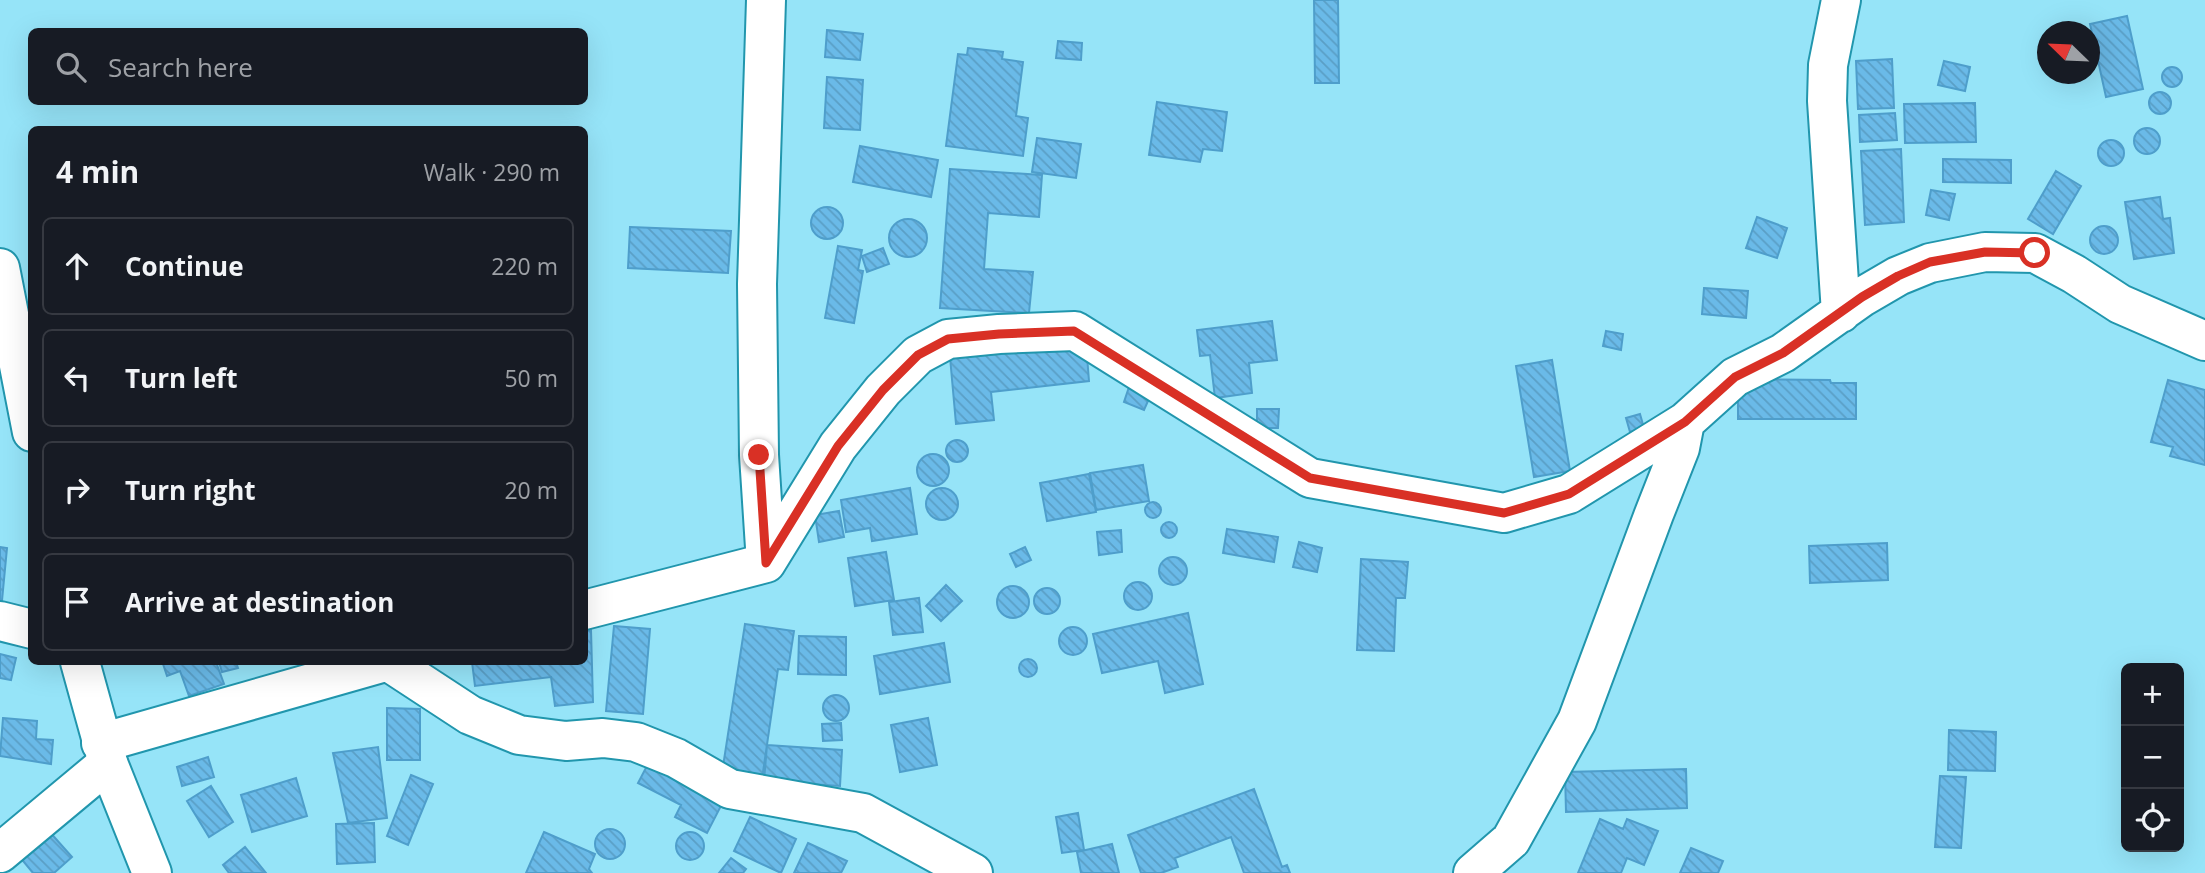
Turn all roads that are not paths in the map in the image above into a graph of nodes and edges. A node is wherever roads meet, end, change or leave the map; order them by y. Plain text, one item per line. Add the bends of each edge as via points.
1 (766, 0) edge
2 (1841, 0) edge
3 (0, 268) edge
4 (1842, 313) junction
5 (2205, 341) edge
6 (28, 412) edge
7 (1685, 422) junction
8 (766, 563) junction
9 (588, 609) edge
10 (0, 621) edge
11 (28, 628) edge
12 (81, 665) edge
13 (377, 665) edge
14 (391, 665) edge
15 (105, 753) junction
16 (0, 853) edge
17 (152, 873) edge
18 (973, 873) edge
19 (1474, 873) edge

1 - 8 street via 757,284 759,455
2 - 4 street via 1828,65 1827,101
3 - 6 street
4 - 5 street via 1898,276 1930,262 1985,252 2035,253 2120,304
4 - 7 street via 1783,353 1735,377
7 - 8 street via 1569,494 1504,513 1310,478 1074,331 948,339 918,355 883,390 838,446
7 - 19 street via 1680,448 1577,721 1511,840
8 - 9 street
10 - 11 street
12 - 15 street
13 - 15 street
14 - 18 street via 470,715 519,735 636,742 676,758 730,789 863,813
15 - 16 street
15 - 17 street

